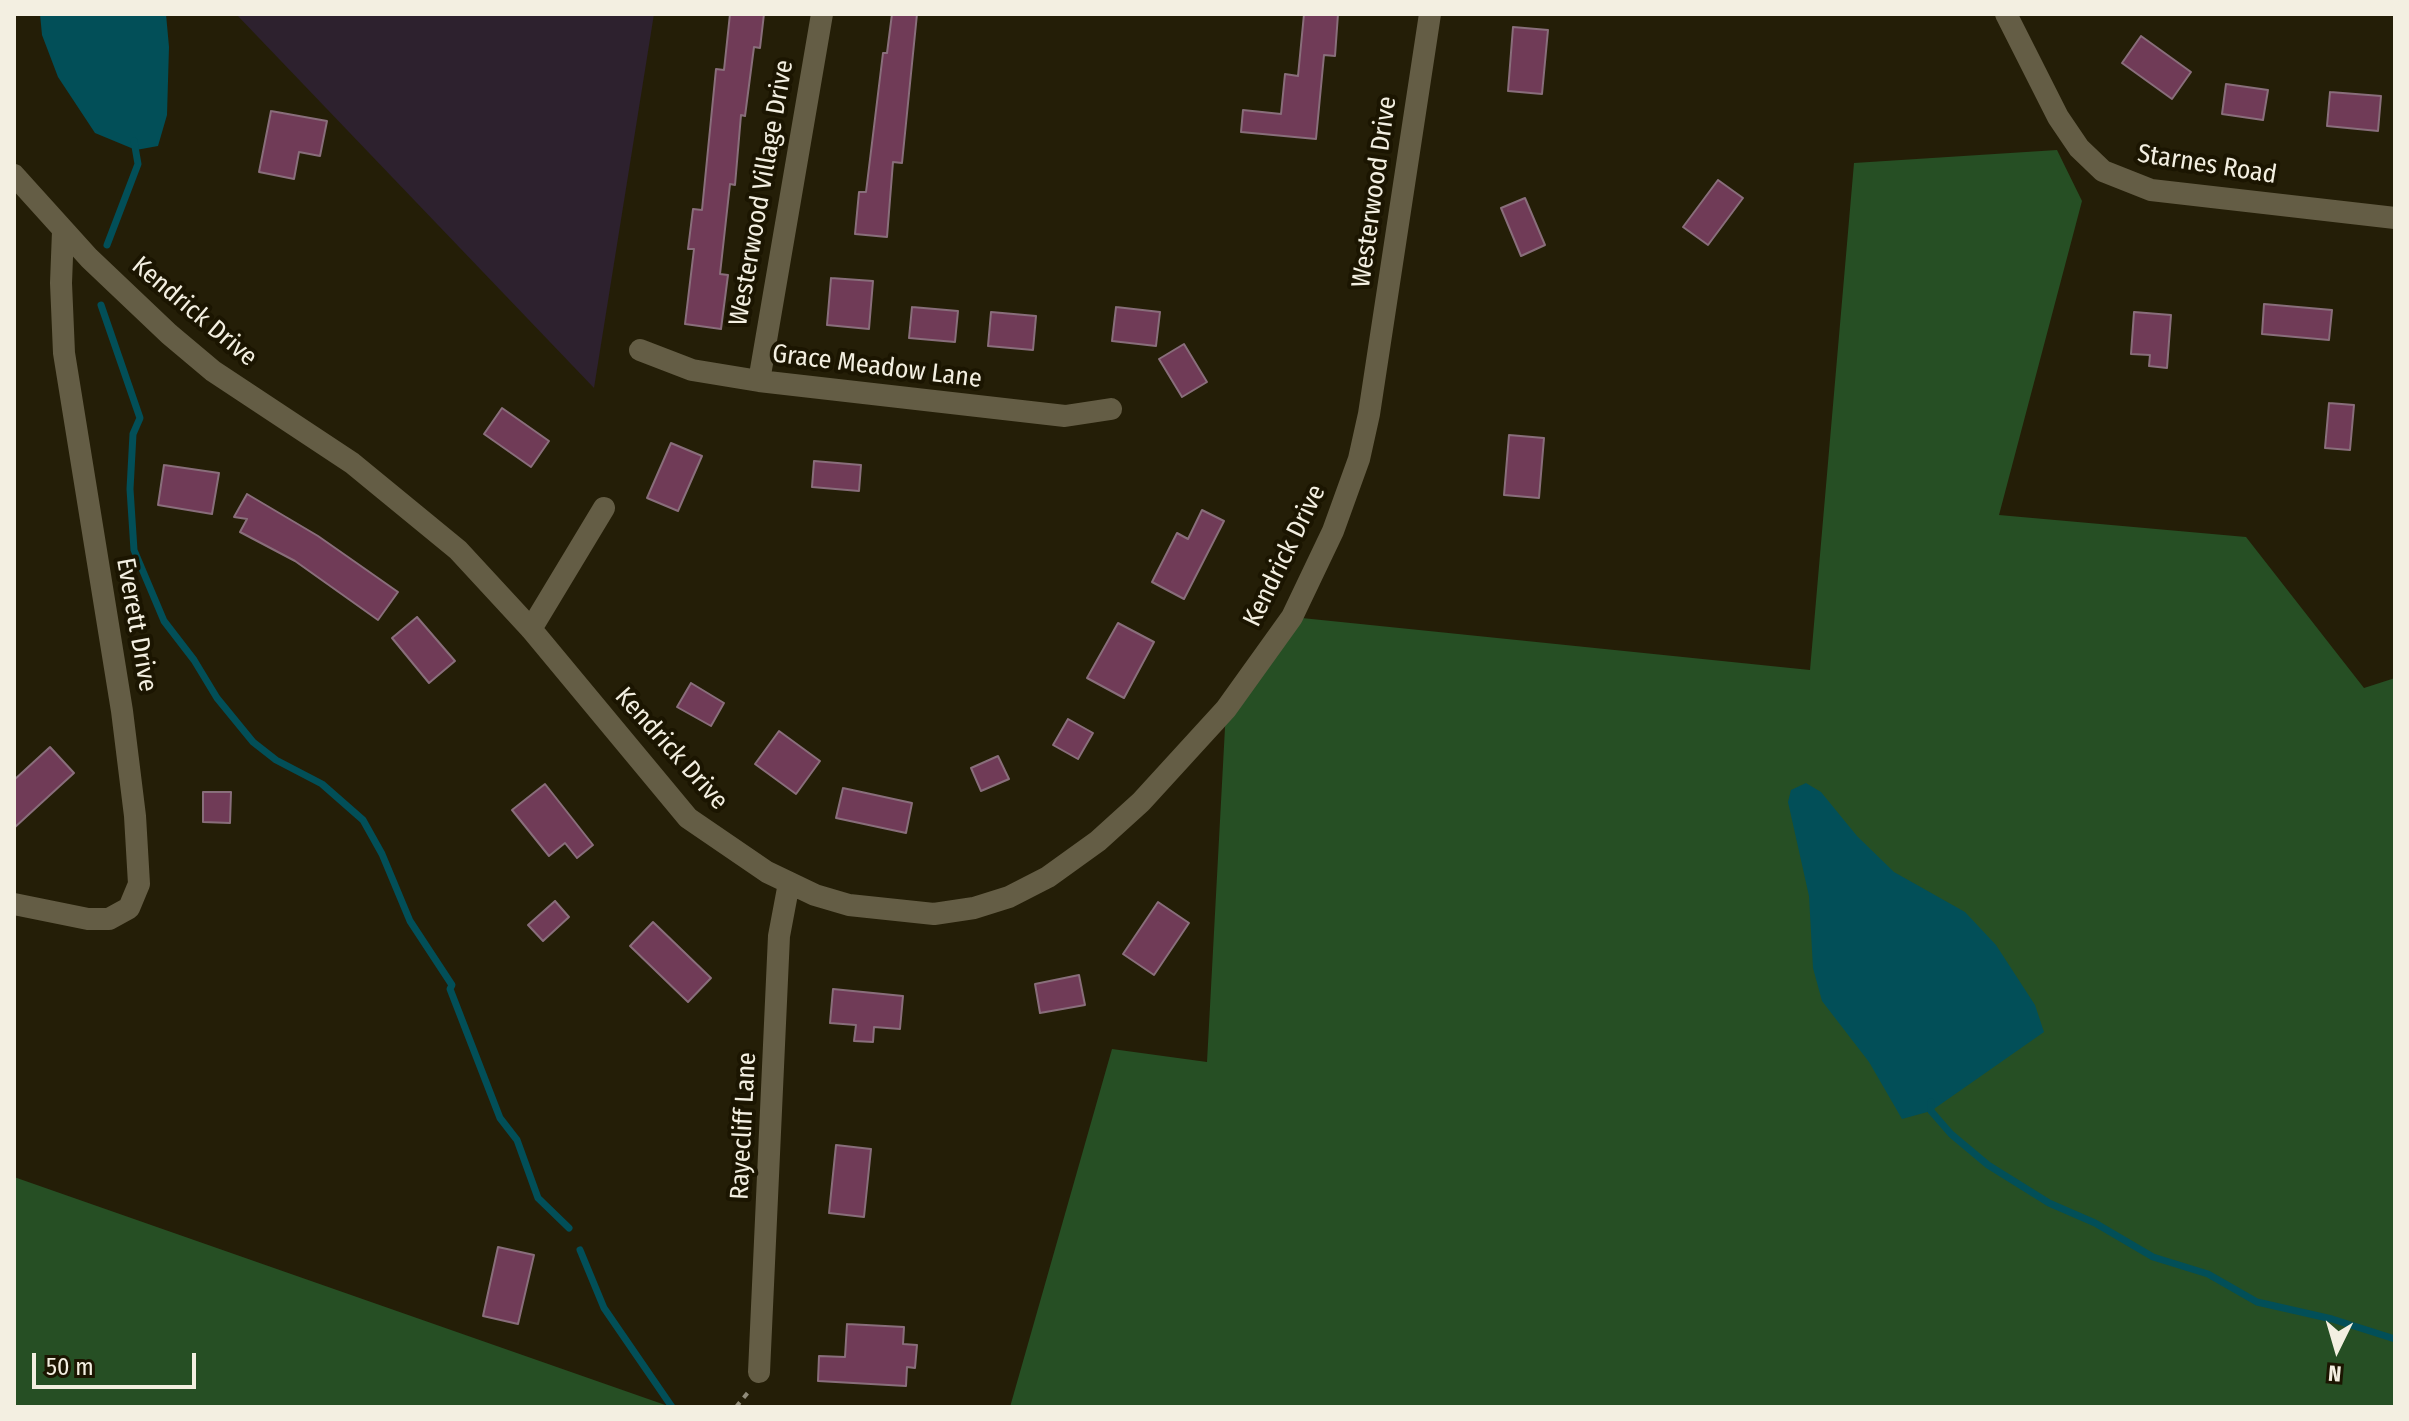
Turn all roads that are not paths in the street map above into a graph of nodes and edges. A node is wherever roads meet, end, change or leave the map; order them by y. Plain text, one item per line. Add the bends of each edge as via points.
1 (822, 14) edge
2 (1430, 14) edge
3 (2006, 14) edge
4 (14, 175) edge
5 (2395, 218) edge
6 (63, 231) junction
7 (640, 350) dead end
8 (1376, 378) joint
9 (759, 381) junction
10 (1111, 409) dead end
11 (604, 508) dead end
12 (531, 629) junction
13 (789, 883) junction
14 (14, 904) edge
15 (759, 1372) dead end

1 - 9 street, Westerwood Village Drive
2 - 8 street, Westerwood Drive
3 - 5 street, Starnes Road via 2041,90 2072,138 2092,162 2115,177 2151,190
4 - 6 street, Kendrick Drive
6 - 12 street, Kendrick Drive via 213,371 407,505 458,550
6 - 14 street, Everett Drive via 64,353 122,711 139,884 129,908 109,919
7 - 9 street, Grace Meadow Lane via 692,370
8 - 13 street, Kendrick Drive via 1359,459 1333,531 1292,617 1226,709 1098,841 1009,897 934,914 849,905
9 - 10 street, Grace Meadow Lane via 1065,416
11 - 12 street
12 - 13 street, Kendrick Drive via 688,818
13 - 15 street, Rayecliff Lane via 779,936

